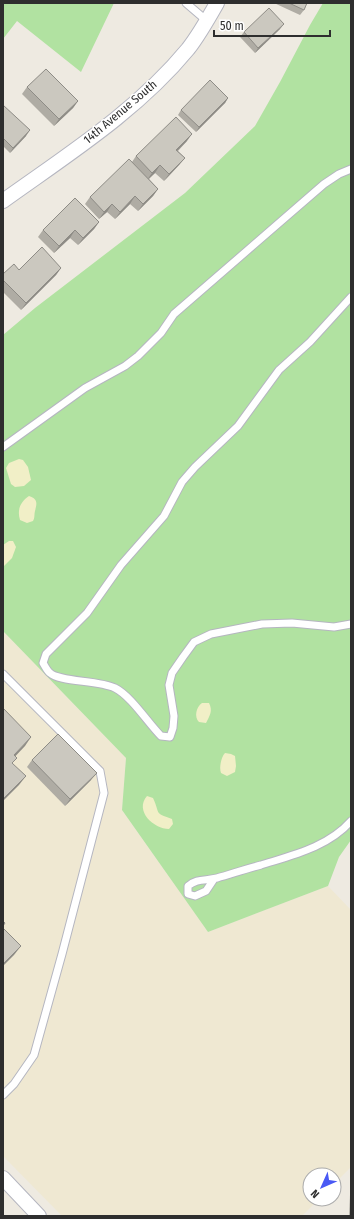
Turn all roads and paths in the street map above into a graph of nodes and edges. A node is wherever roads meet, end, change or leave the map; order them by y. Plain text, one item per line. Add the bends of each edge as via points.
1 (186, 3) edge
2 (217, 3) edge
3 (207, 21) junction
4 (351, 169) edge
5 (3, 201) edge
6 (351, 297) edge
7 (4, 444) edge
8 (351, 624) edge
9 (3, 674) edge
10 (351, 821) edge
11 (214, 879) dead end
12 (3, 1095) edge
13 (3, 1178) edge
14 (39, 1216) edge

1 - 3 lane
2 - 3 street, 14th Avenue South
3 - 5 street, 14th Avenue South via 188,48 149,90 85,142
4 - 7 lane via 324,184 174,314 160,334 138,356 85,388
6 - 8 lane via 310,342 279,370 238,426 182,482 164,516 121,565 87,613 46,654 44,663 49,673 58,678 115,688 127,697 161,736 170,737 174,716 169,686 172,673 194,642 211,634 262,624 292,623 334,627
9 - 12 lane via 100,771 104,793 34,1055
10 - 11 lane via 337,834 304,851
13 - 14 street

